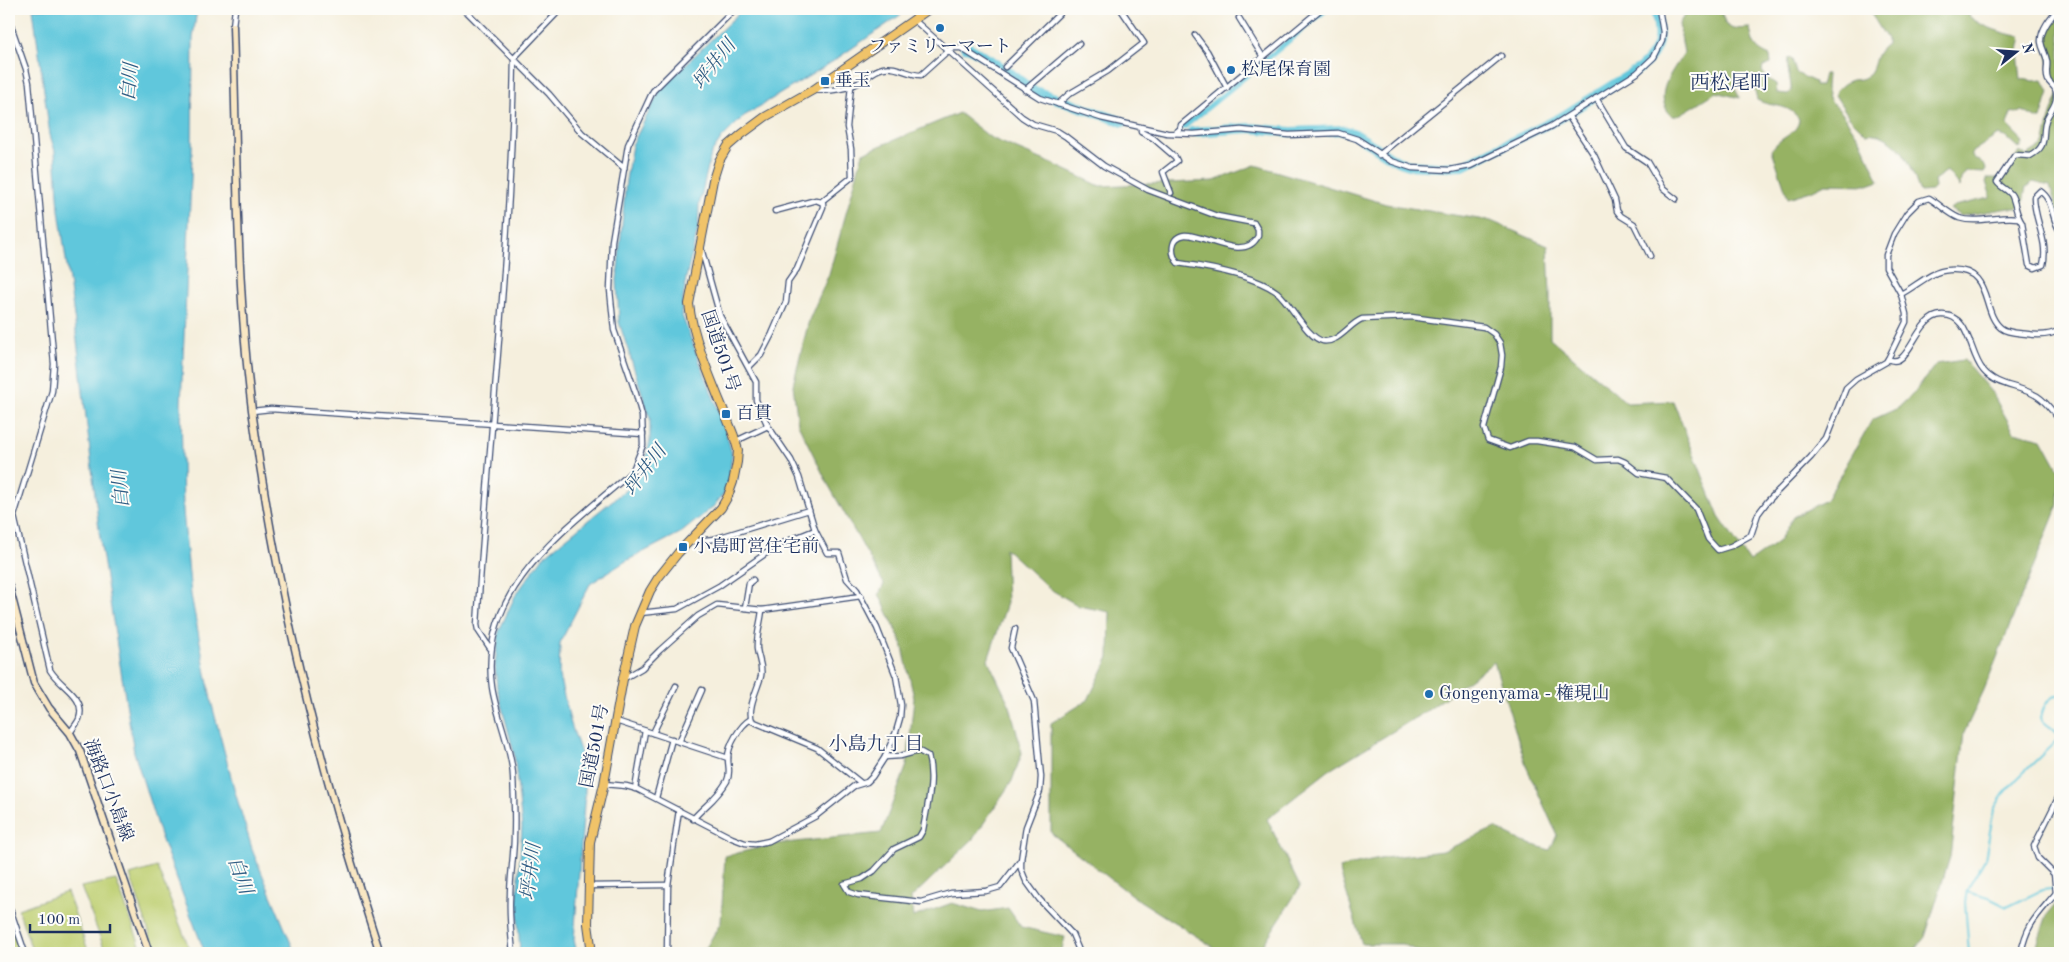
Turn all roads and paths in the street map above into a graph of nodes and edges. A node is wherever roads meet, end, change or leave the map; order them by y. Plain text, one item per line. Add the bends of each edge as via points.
1 (235, 9) edge
2 (464, 9) edge
3 (736, 9) edge
4 (929, 9) edge
5 (1064, 9) edge
6 (1321, 9) edge
7 (1659, 9) edge
8 (2058, 9) edge
9 (1122, 11) dead end
10 (556, 14) dead end
11 (1239, 18) dead end
12 (9, 20) edge
13 (913, 20) junction
14 (233, 26) joint
15 (1195, 35) dead end
16 (1079, 44) dead end
17 (947, 52) junction
18 (1501, 56) dead end
19 (1263, 57) junction
20 (514, 58) junction
21 (1006, 67) dead end
22 (851, 86) junction
23 (1027, 87) junction
24 (1227, 88) junction
25 (813, 90) junction
26 (1596, 98) junction
27 (1060, 102) junction
28 (1569, 117) junction
29 (1141, 128) junction
30 (1175, 133) junction
31 (1380, 154) junction
32 (624, 168) junction
33 (1171, 193) dead end
34 (1676, 199) dead end
35 (822, 201) junction
36 (775, 210) dead end
37 (2018, 218) junction
38 (2060, 230) edge
39 (700, 247) junction
40 (1650, 256) dead end
41 (1901, 294) junction
42 (2060, 330) edge
43 (1888, 359) junction
44 (749, 367) junction
45 (252, 411) junction
46 (2060, 421) edge
47 (491, 425) junction
48 (768, 426) junction
49 (643, 434) junction
50 (736, 441) junction
51 (809, 510) junction
52 (814, 530) junction
53 (687, 542) junction
54 (753, 580) dead end
55 (9, 586) edge
56 (861, 596) junction
57 (745, 608) junction
58 (762, 610) junction
59 (640, 613) junction
60 (1015, 629) dead end
61 (490, 648) junction
62 (623, 679) junction
63 (676, 686) dead end
64 (702, 690) dead end
65 (751, 719) junction
66 (616, 721) junction
67 (645, 731) junction
68 (70, 733) junction
69 (653, 733) junction
70 (672, 740) junction
71 (679, 742) junction
72 (885, 757) junction
73 (728, 758) junction
74 (604, 784) junction
75 (861, 784) junction
76 (635, 789) junction
77 (2060, 794) edge
78 (656, 798) junction
79 (678, 810) junction
80 (693, 819) junction
81 (1021, 860) junction
82 (668, 885) junction
83 (588, 886) junction
84 (2058, 892) edge
85 (9, 906) edge
86 (25, 953) edge
87 (149, 953) edge
88 (380, 953) edge
89 (513, 953) edge
90 (592, 953) edge
91 (668, 953) edge
92 (1080, 953) edge
93 (2021, 953) edge

1 - 14 street
2 - 20 street
3 - 32 street via 653,91 628,145
4 - 13 highway, 国道501号
5 - 21 street
6 - 19 street
7 - 26 street via 1663,32 1654,57 1637,73
8 - 37 street via 2041,38 2048,81 2056,91 2056,101 2046,120 2045,139 2030,156 2015,155 1997,182 2010,193
9 - 27 street via 1144,43
10 - 20 street
11 - 19 street
12 - 68 street via 29,84 54,364 52,392 14,516 50,670 77,699 80,707 79,720
13 - 17 street
13 - 25 highway, 国道501号
14 - 45 street via 238,218
15 - 24 street
16 - 23 street
17 - 22 street via 921,75 886,67
17 - 23 street via 955,47 962,48
17 - 43 street via 1022,117 1065,136 1104,166 1148,190 1217,216 1254,223 1258,236 1245,248 1185,235 1174,244 1173,257 1178,263 1219,269 1269,286 1321,341 1338,337 1362,319 1411,317 1484,327 1500,343 1502,355 1484,428 1488,440 1510,448 1537,441 1575,447 1597,460 1618,459 1638,473 1666,478 1696,509 1708,539 1718,550 1752,535 1758,514 1767,502 1826,439 1846,388
18 - 31 street
19 - 24 street
20 - 32 street via 582,133
20 - 47 street via 507,233
22 - 25 street via 828,92
22 - 35 street via 848,127 852,177
23 - 27 street via 1040,98
24 - 30 street
25 - 39 highway, 国道501号 via 766,117 728,146 713,180
26 - 28 street
26 - 34 street via 1626,148 1647,162 1663,189
27 - 29 street via 1100,118
28 - 31 street via 1462,169 1412,168
28 - 40 street via 1594,155 1617,211 1634,224
29 - 30 street
29 - 33 street via 1141,132 1153,138 1177,161 1163,172
30 - 31 street via 1241,130 1289,135 1338,133 1357,139
32 - 49 street via 612,241 611,318 636,394
35 - 36 street
35 - 44 street via 823,207 797,270 788,282 786,302 772,334
37 - 38 street via 2022,223 2029,265 2035,268 2043,265 2045,247 2034,207 2034,197 2040,192 2048,198
37 - 41 street via 1957,218 1929,198 1920,201 1898,227 1886,256 1886,267
39 - 44 street via 720,316
39 - 50 highway, 国道501号 via 689,304 690,318
41 - 42 street via 1932,274 1948,270 1966,272 1983,288 1995,322 2002,329 2040,336
41 - 43 street via 1906,322
43 - 46 street via 1893,362 1907,354 1927,320 1940,315 1954,318 1965,330 1982,369 1999,383 2035,395
44 - 48 street via 756,382 756,400
45 - 47 street via 271,409
45 - 88 street via 276,554 305,688 333,799
47 - 49 street
47 - 61 street via 477,625
48 - 50 street
48 - 51 street via 791,460
49 - 61 street via 643,445 633,470 529,566 503,607
50 - 53 highway, 国道501号 via 737,462 728,496 721,508
51 - 52 street
51 - 53 street via 714,539
52 - 56 street via 827,553 839,553 848,579
52 - 59 street via 778,546 719,586 677,609
53 - 59 highway, 国道501号 via 658,578
54 - 57 street via 749,583
55 - 68 street, 海路口小島線 via 34,682 49,708
56 - 58 street
56 - 72 street via 887,650 898,689 900,718
57 - 58 street
57 - 62 street via 711,607 642,668
58 - 65 street via 757,648 761,677
59 - 62 highway, 国道501号
60 - 81 street via 1011,648 1034,701 1041,777 1040,791 1026,828
61 - 89 street via 492,688 513,773 514,835 510,896
62 - 66 highway, 国道501号
63 - 69 street
64 - 71 street
65 - 73 street via 737,736
65 - 75 street via 817,748
66 - 67 street
66 - 74 highway, 国道501号
67 - 69 street
67 - 76 street
68 - 87 street, 海路口小島線 via 88,770
69 - 70 street
70 - 71 street
70 - 78 street
71 - 73 street
72 - 75 street via 872,777
72 - 81 street via 919,751 928,756 931,777 923,830 919,837 894,850 874,871 862,879 844,884 849,892 921,902 951,893 986,891 1000,887
73 - 80 street via 728,780 716,799
74 - 76 street
74 - 83 highway, 国道501号 via 590,842
75 - 80 street via 810,819 769,841 755,844 744,843
76 - 78 street
77 - 84 street via 2034,846 2038,858 2054,874
78 - 79 street
79 - 80 street
79 - 82 street
81 - 92 street via 1026,881 1072,934
82 - 83 street
82 - 91 street
83 - 90 highway, 国道501号
84 - 93 street via 2030,924 2022,940
85 - 86 street

